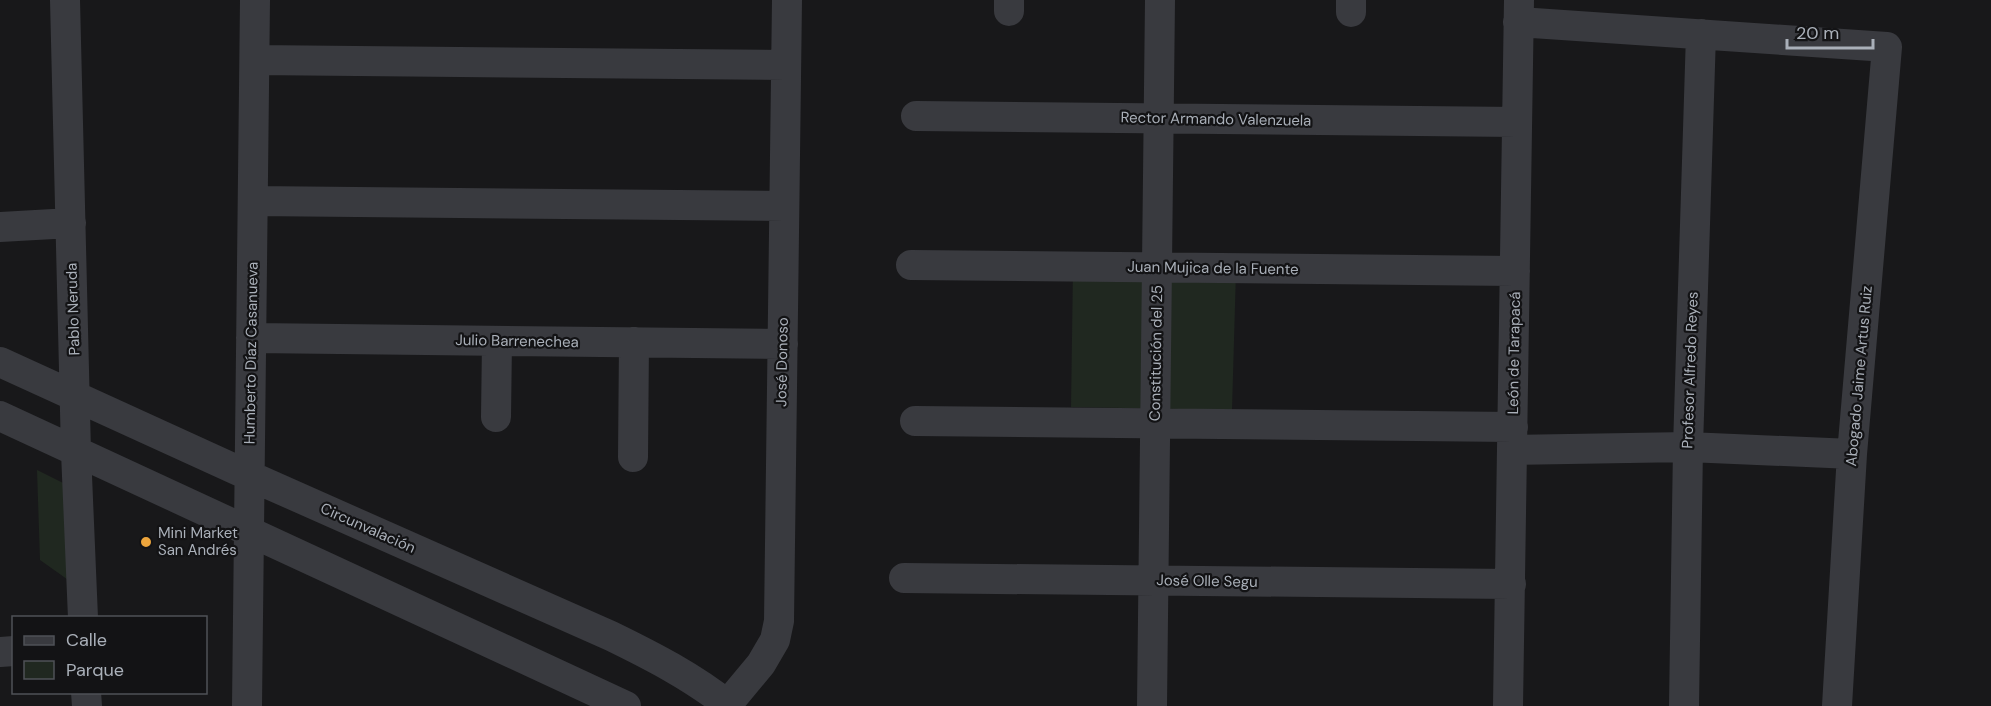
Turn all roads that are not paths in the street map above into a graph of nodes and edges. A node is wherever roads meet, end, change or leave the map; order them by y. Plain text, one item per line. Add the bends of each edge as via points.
1 (65, 0) edge
2 (255, 0) edge
3 (787, 0) edge
4 (1160, 0) edge
5 (1519, 11) edge
6 (1701, 34) junction
7 (255, 60) junction
8 (786, 65) junction
9 (916, 116) dead end
10 (1159, 118) junction
11 (1517, 122) junction
12 (253, 201) junction
13 (784, 206) junction
14 (71, 222) junction
15 (0, 227) edge
16 (911, 265) dead end
17 (1157, 268) junction
18 (1515, 271) junction
19 (251, 338) junction
20 (497, 341) junction
21 (634, 342) junction
22 (783, 344) junction
23 (0, 362) edge
24 (75, 396) junction
25 (0, 416) edge
26 (496, 417) dead end
27 (915, 421) dead end
28 (1155, 423) junction
29 (1513, 438) junction
30 (1688, 447) junction
31 (76, 452) junction
32 (1852, 454) junction
33 (633, 457) dead end
34 (250, 476) junction
35 (249, 533) junction
36 (904, 578) dead end
37 (1153, 581) junction
38 (1511, 584) junction
39 (83, 616) edge
40 (727, 705) edge
41 (247, 706) edge
42 (626, 706) edge
43 (1152, 706) edge
44 (1508, 706) edge
45 (1684, 706) edge
46 (1837, 706) edge

1 - 14 street, Pablo Neruda
2 - 7 street, Humberto Díaz Casanueva
3 - 8 street, José Donoso
4 - 10 street, Constitución del 25
5 - 6 street
5 - 11 street, León de Tarapacá
6 - 30 street, Profesor Alfredo Reyes
6 - 32 street, Abogado Jaime Artus Ruiz via 1887,47
7 - 8 street
7 - 12 street, Humberto Díaz Casanueva
8 - 13 street, José Donoso
9 - 10 street, Rector Armando Valenzuela
10 - 11 street, Rector Armando Valenzuela
10 - 17 street, Constitución del 25
11 - 18 street, León de Tarapacá
12 - 13 street
12 - 19 street, Humberto Díaz Casanueva
13 - 22 street, José Donoso
14 - 15 street
14 - 24 street, Pablo Neruda
16 - 17 street, Juan Mujica de la Fuente
17 - 18 street, Juan Mujica de la Fuente
17 - 28 street, Constitución del 25
18 - 29 street, León de Tarapacá
19 - 20 street, Julio Barrenechea
19 - 34 street, Humberto Díaz Casanueva
20 - 21 street, Julio Barrenechea
20 - 26 street
21 - 22 street, Julio Barrenechea
21 - 33 street
22 - 40 street, José Donoso via 779,621 776,640
23 - 24 street, Circunvalación
24 - 31 street, Pablo Neruda
24 - 34 street, Circunvalación
25 - 31 street
27 - 28 street
28 - 29 street
28 - 37 street, Constitución del 25
29 - 30 street
29 - 38 street, León de Tarapacá
30 - 32 street
30 - 45 street, Profesor Alfredo Reyes
31 - 35 street
31 - 39 street, Pablo Neruda
32 - 46 street, Abogado Jaime Artus Ruiz
34 - 35 street, Humberto Díaz Casanueva
34 - 40 street, Circunvalación via 611,636 681,672
35 - 41 street, Humberto Díaz Casanueva
35 - 42 street
36 - 37 street, José Olle Segu
37 - 38 street, José Olle Segu
37 - 43 street, Constitución del 25
38 - 44 street, León de Tarapacá

